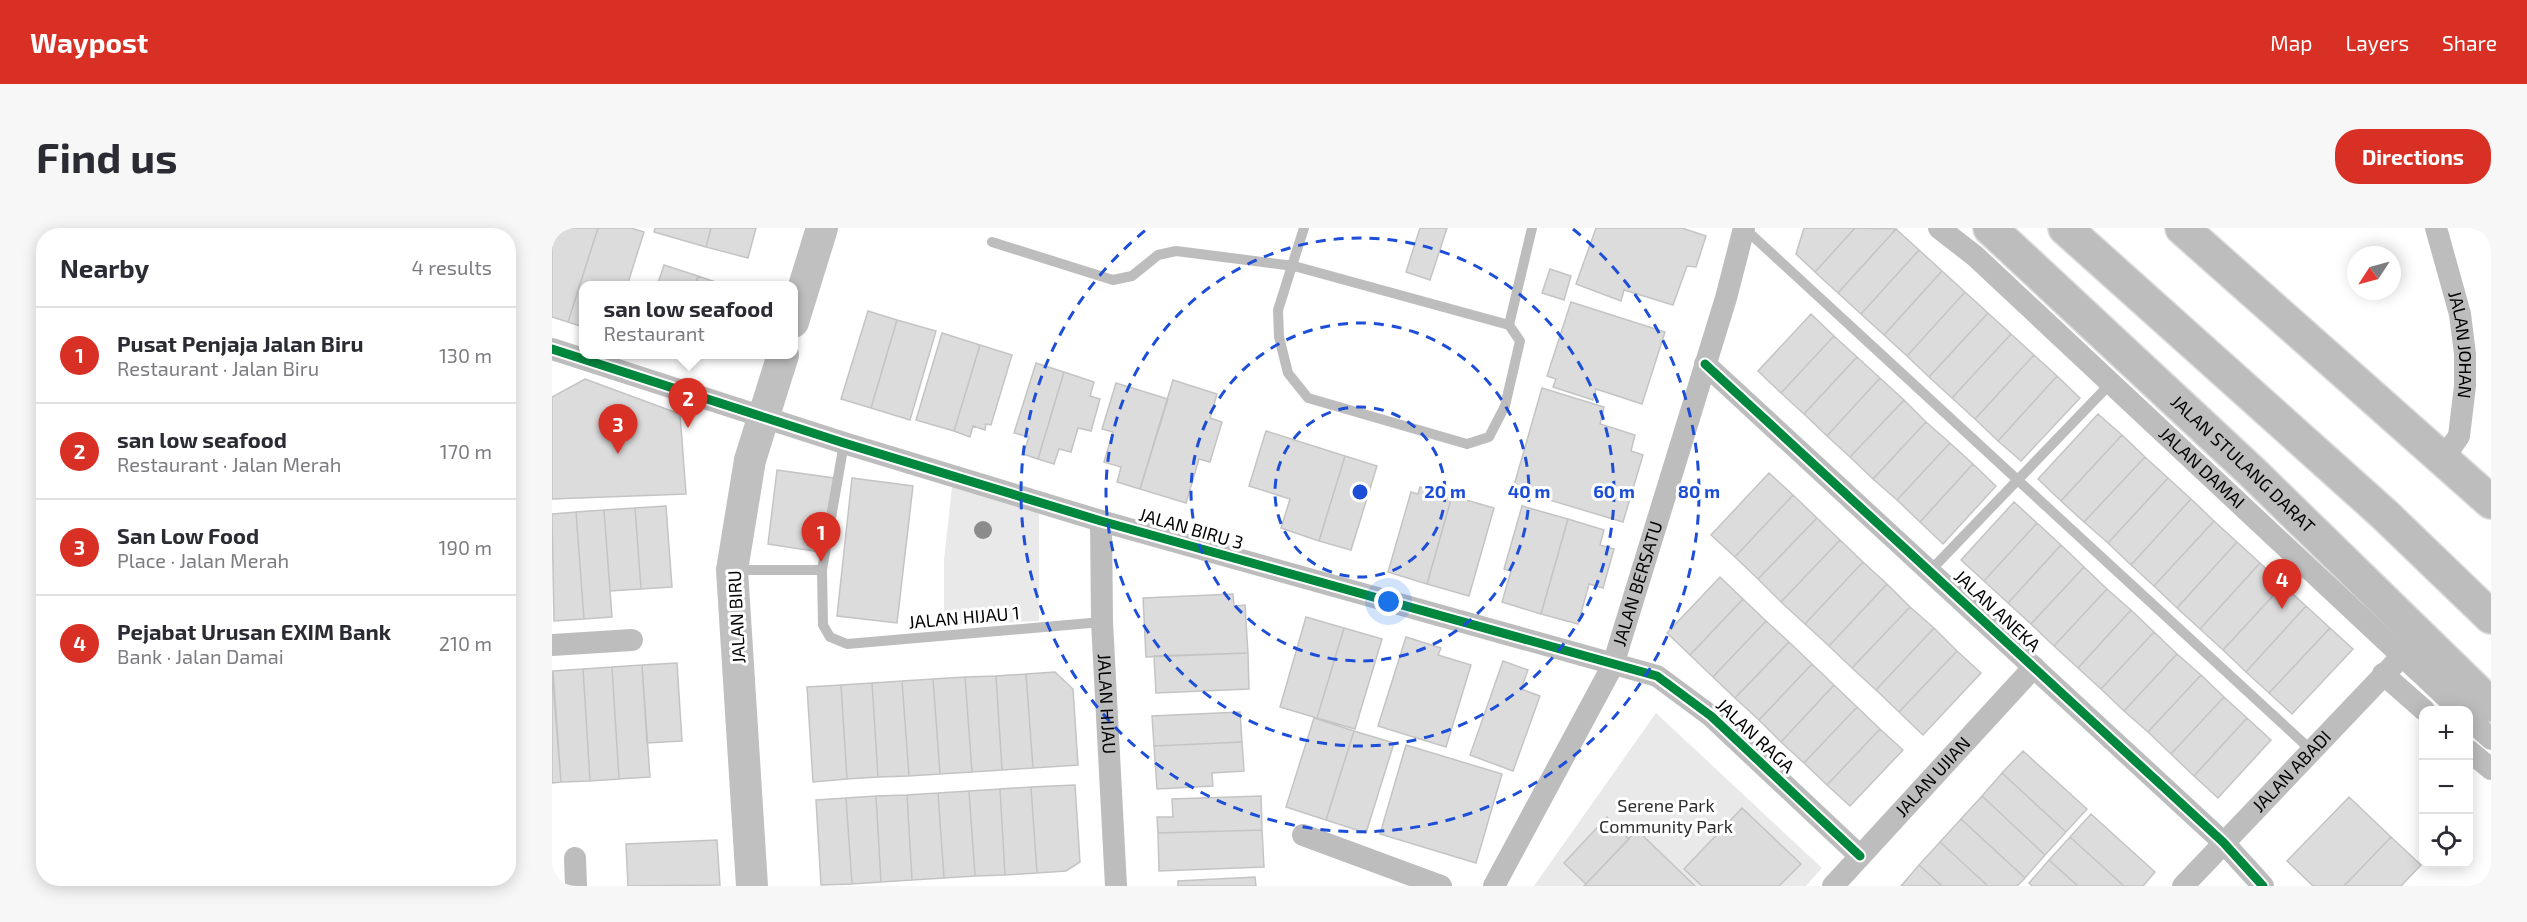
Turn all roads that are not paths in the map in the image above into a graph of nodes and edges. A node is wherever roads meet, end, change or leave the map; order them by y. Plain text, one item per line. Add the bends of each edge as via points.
1 (822, 228) edge
2 (1304, 228) edge
3 (1532, 228) edge
4 (1744, 228) edge
5 (1939, 228) edge
6 (1990, 228) edge
7 (2065, 228) edge
8 (2182, 228) edge
9 (2436, 228) edge
10 (992, 242) dead end
11 (1294, 267) junction
12 (798, 306) edge
13 (1509, 325) junction
14 (552, 349) edge
15 (579, 358) edge
16 (584, 359) edge
17 (781, 359) edge
18 (1705, 364) junction
19 (2110, 383) junction
20 (764, 416) junction
21 (844, 443) junction
22 (2443, 459) junction
23 (2019, 479) junction
24 (2491, 501) edge
25 (1101, 521) junction
26 (732, 570) junction
27 (822, 570) junction
28 (1930, 571) junction
29 (2491, 617) edge
30 (1102, 622) junction
31 (632, 640) dead end
32 (552, 645) edge
33 (2401, 657) junction
34 (1613, 665) junction
35 (2034, 667) junction
36 (2383, 674) junction
37 (2491, 705) edge
38 (2419, 706) edge
39 (2455, 706) edge
40 (2473, 722) edge
41 (2491, 739) edge
42 (2311, 750) junction
43 (2473, 753) edge
44 (2491, 769) edge
45 (1303, 835) dead end
46 (2223, 842) junction
47 (1860, 856) junction
48 (575, 858) dead end
49 (576, 886) edge
50 (752, 886) edge
51 (1116, 886) edge
52 (1441, 886) edge
53 (1494, 886) edge
54 (1833, 886) edge
55 (2183, 886) edge
56 (2263, 886) edge

1 - 12 street
2 - 11 lane
3 - 13 lane
4 - 18 street, JALAN BERSATU
4 - 23 lane
5 - 19 street, JALAN DAMAI via 1975,256
6 - 37 main road, JALAN STULANG DARAT via 2252,472
7 - 29 main road via 2384,514
8 - 22 main road
9 - 22 street, JALAN JOHAN via 2460,314 2465,354 2459,436
10 - 11 lane via 1113,280 1132,276 1158,255 1176,251
11 - 13 lane
11 - 13 lane via 1278,310 1279,337 1288,373 1308,398 1467,444 1489,437 1505,406 1520,341
14 - 15 street, JALAN BIRU 3
16 - 20 street, JALAN BIRU 3
17 - 20 street, JALAN BIRU
18 - 28 street, JALAN ANEKA
18 - 34 street, JALAN BERSATU
19 - 23 lane
19 - 33 street, JALAN DAMAI
20 - 21 street, JALAN BIRU 3
20 - 26 street, JALAN BIRU via 750,460
21 - 25 street, JALAN BIRU 3
21 - 27 lane
22 - 24 main road
23 - 28 lane
23 - 42 lane
25 - 30 street, JALAN HIJAU
25 - 34 street, JALAN BIRU 3
26 - 27 lane
26 - 50 street, JALAN BIRU
27 - 30 lane, JALAN HIJAU 1 via 823,625 830,637 847,644
28 - 35 street, JALAN ANEKA
30 - 51 street, JALAN HIJAU
31 - 32 street
33 - 36 street, JALAN ABADI
33 - 39 street, JALAN DAMAI
34 - 47 street, JALAN RAGA via 1657,676 1680,691
34 - 53 street, JALAN BERSATU
35 - 46 street, JALAN ANEKA
35 - 47 street, JALAN UJIAN
36 - 38 street
36 - 42 street, JALAN ABADI
40 - 41 street
42 - 46 street, JALAN ABADI
43 - 44 street
45 - 52 street
46 - 55 street, JALAN ABADI
46 - 56 street, JALAN ANEKA
47 - 54 street, JALAN UJIAN
48 - 49 street

